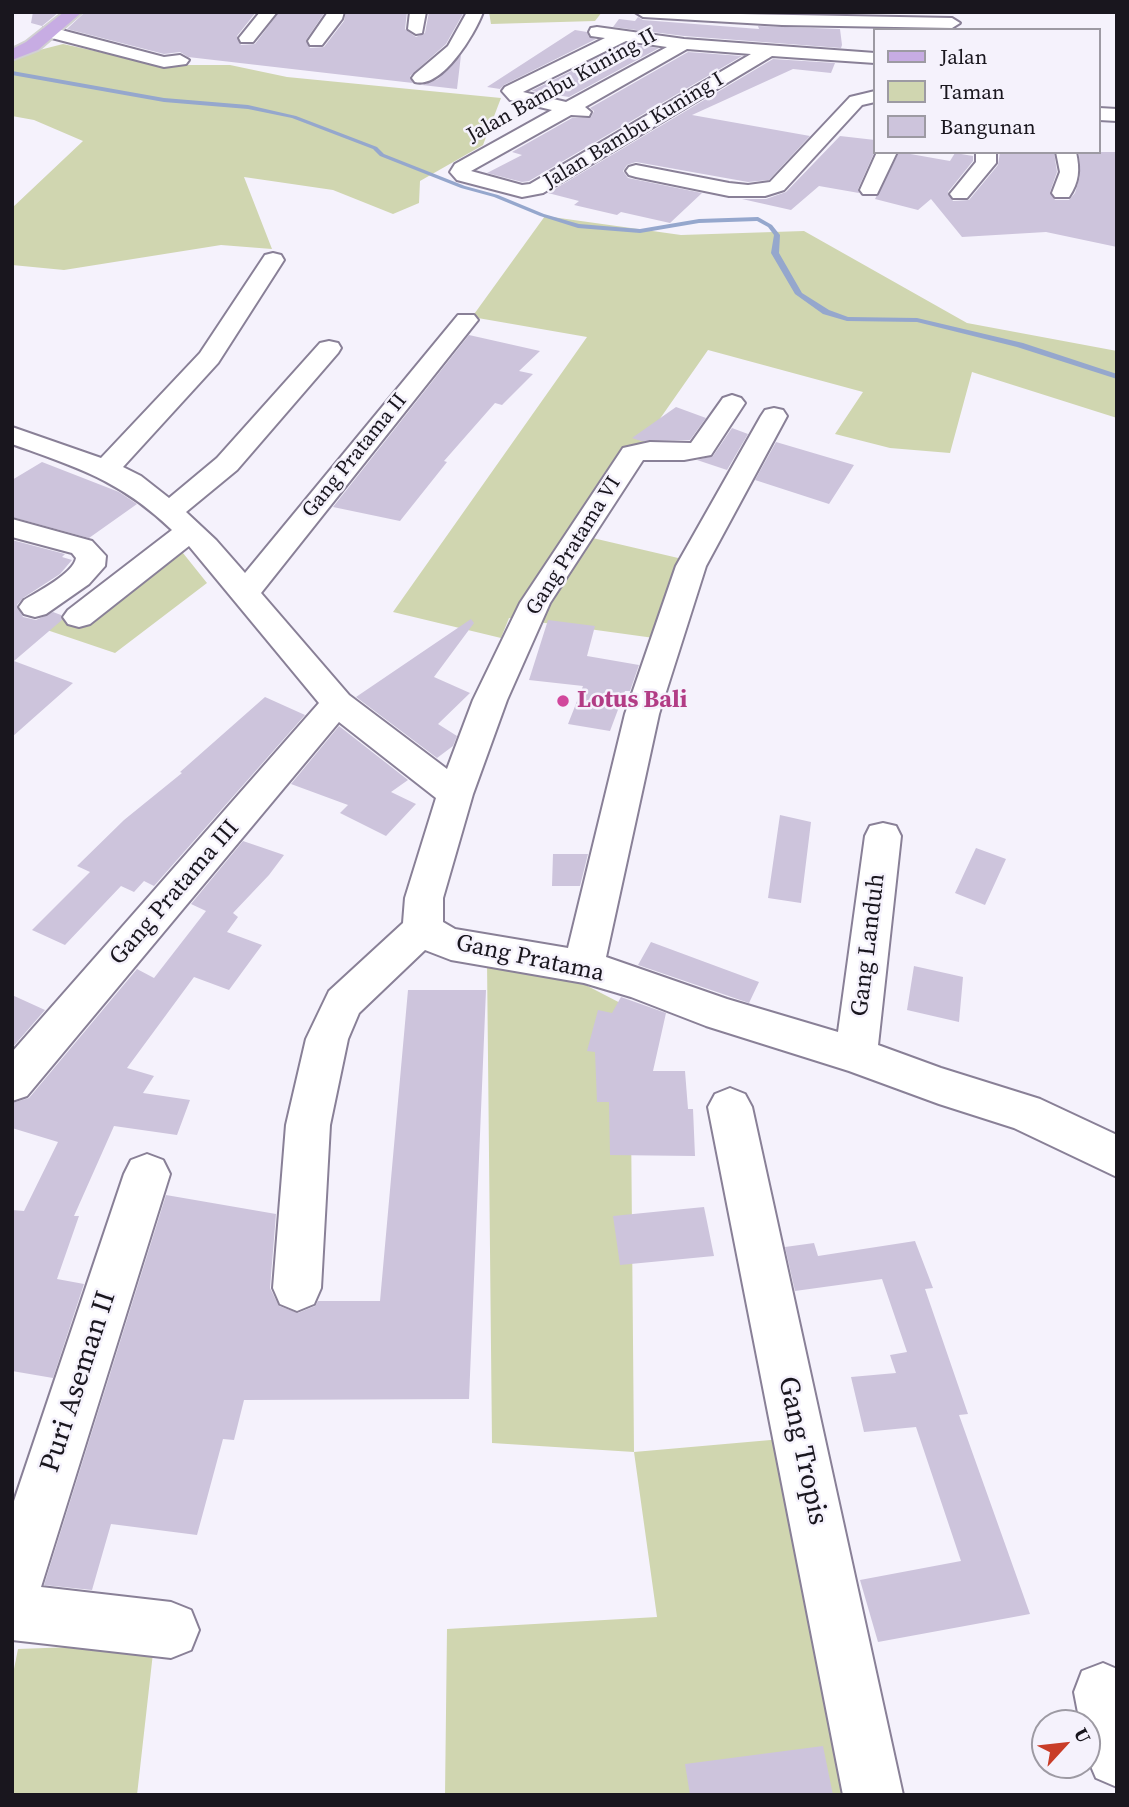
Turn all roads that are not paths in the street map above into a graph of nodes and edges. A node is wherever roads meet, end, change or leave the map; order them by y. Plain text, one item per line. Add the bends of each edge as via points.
1 (74, 12) edge
2 (269, 12) edge
3 (336, 12) edge
4 (475, 12) edge
5 (643, 12) edge
6 (951, 22) edge
7 (50, 32) junction
8 (597, 32) dead end
9 (623, 36) junction
10 (247, 38) dead end
11 (316, 41) dead end
12 (684, 44) junction
13 (768, 51) junction
14 (12, 55) edge
15 (874, 58) edge
16 (180, 60) dead end
17 (421, 78) dead end
18 (874, 96) edge
19 (571, 109) junction
20 (595, 116) dead end
21 (618, 122) dead end
22 (641, 129) junction
23 (886, 154) edge
24 (986, 154) edge
25 (1066, 154) edge
26 (462, 168) joint
27 (636, 171) dead end
28 (870, 190) dead end
29 (1062, 193) dead end
30 (960, 194) dead end
31 (273, 260) dead end
32 (466, 320) dead end
33 (329, 348) dead end
34 (732, 403) dead end
35 (774, 416) dead end
36 (12, 435) edge
37 (106, 469) junction
38 (180, 521) junction
39 (12, 528) edge
40 (245, 593) junction
41 (35, 607) dead end
42 (79, 617) dead end
43 (337, 703) junction
44 (455, 794) junction
45 (883, 836) dead end
46 (424, 928) junction
47 (584, 967) junction
48 (856, 1055) junction
49 (12, 1083) edge
50 (730, 1107) dead end
51 (1117, 1157) edge
52 (147, 1174) dead end
53 (297, 1288) dead end
54 (12, 1590) edge
55 (12, 1612) edge
56 (170, 1630) dead end
57 (1103, 1692) dead end
58 (1117, 1757) edge
59 (873, 1795) edge

1 - 7 main road
2 - 10 street
3 - 11 street
4 - 17 street via 460,44
5 - 6 street
7 - 14 main road
7 - 16 street via 164,62
8 - 9 street
9 - 12 street
9 - 19 street via 511,91
12 - 13 street
12 - 19 street, Jalan Bambu Kuning II
13 - 15 street
13 - 22 street, Jalan Bambu Kuning I
18 - 27 street via 856,101 770,190 734,190
19 - 20 street
19 - 26 street, Jalan Bambu Kuning II
21 - 22 street
22 - 26 street, Jalan Bambu Kuning I via 536,189 522,191 464,176
23 - 28 street
24 - 30 street via 986,163
25 - 29 street via 1070,172
31 - 37 street via 209,358
32 - 40 street, Gang Pratama II
33 - 38 street
34 - 44 street, Gang Pratama VI via 701,449 683,454 640,450 627,461 535,603 490,700
35 - 47 street via 691,566 642,714
36 - 37 street
37 - 38 street via 131,482
38 - 40 street
38 - 42 street
39 - 41 street via 82,547 91,556 90,566 78,578
40 - 43 street
43 - 44 street
43 - 49 street, Gang Pratama III
44 - 46 street, Gang Pratama via 424,898
45 - 48 street, Gang Landuh
46 - 47 street, Gang Pratama via 431,937 451,944
46 - 53 street via 343,1003 327,1039 308,1125
47 - 48 street, Gang Pratama
48 - 51 street, Gang Pratama via 1025,1112
50 - 59 street, Gang Tropis
52 - 54 street, Puri Aseman II
55 - 56 street
57 - 58 street

